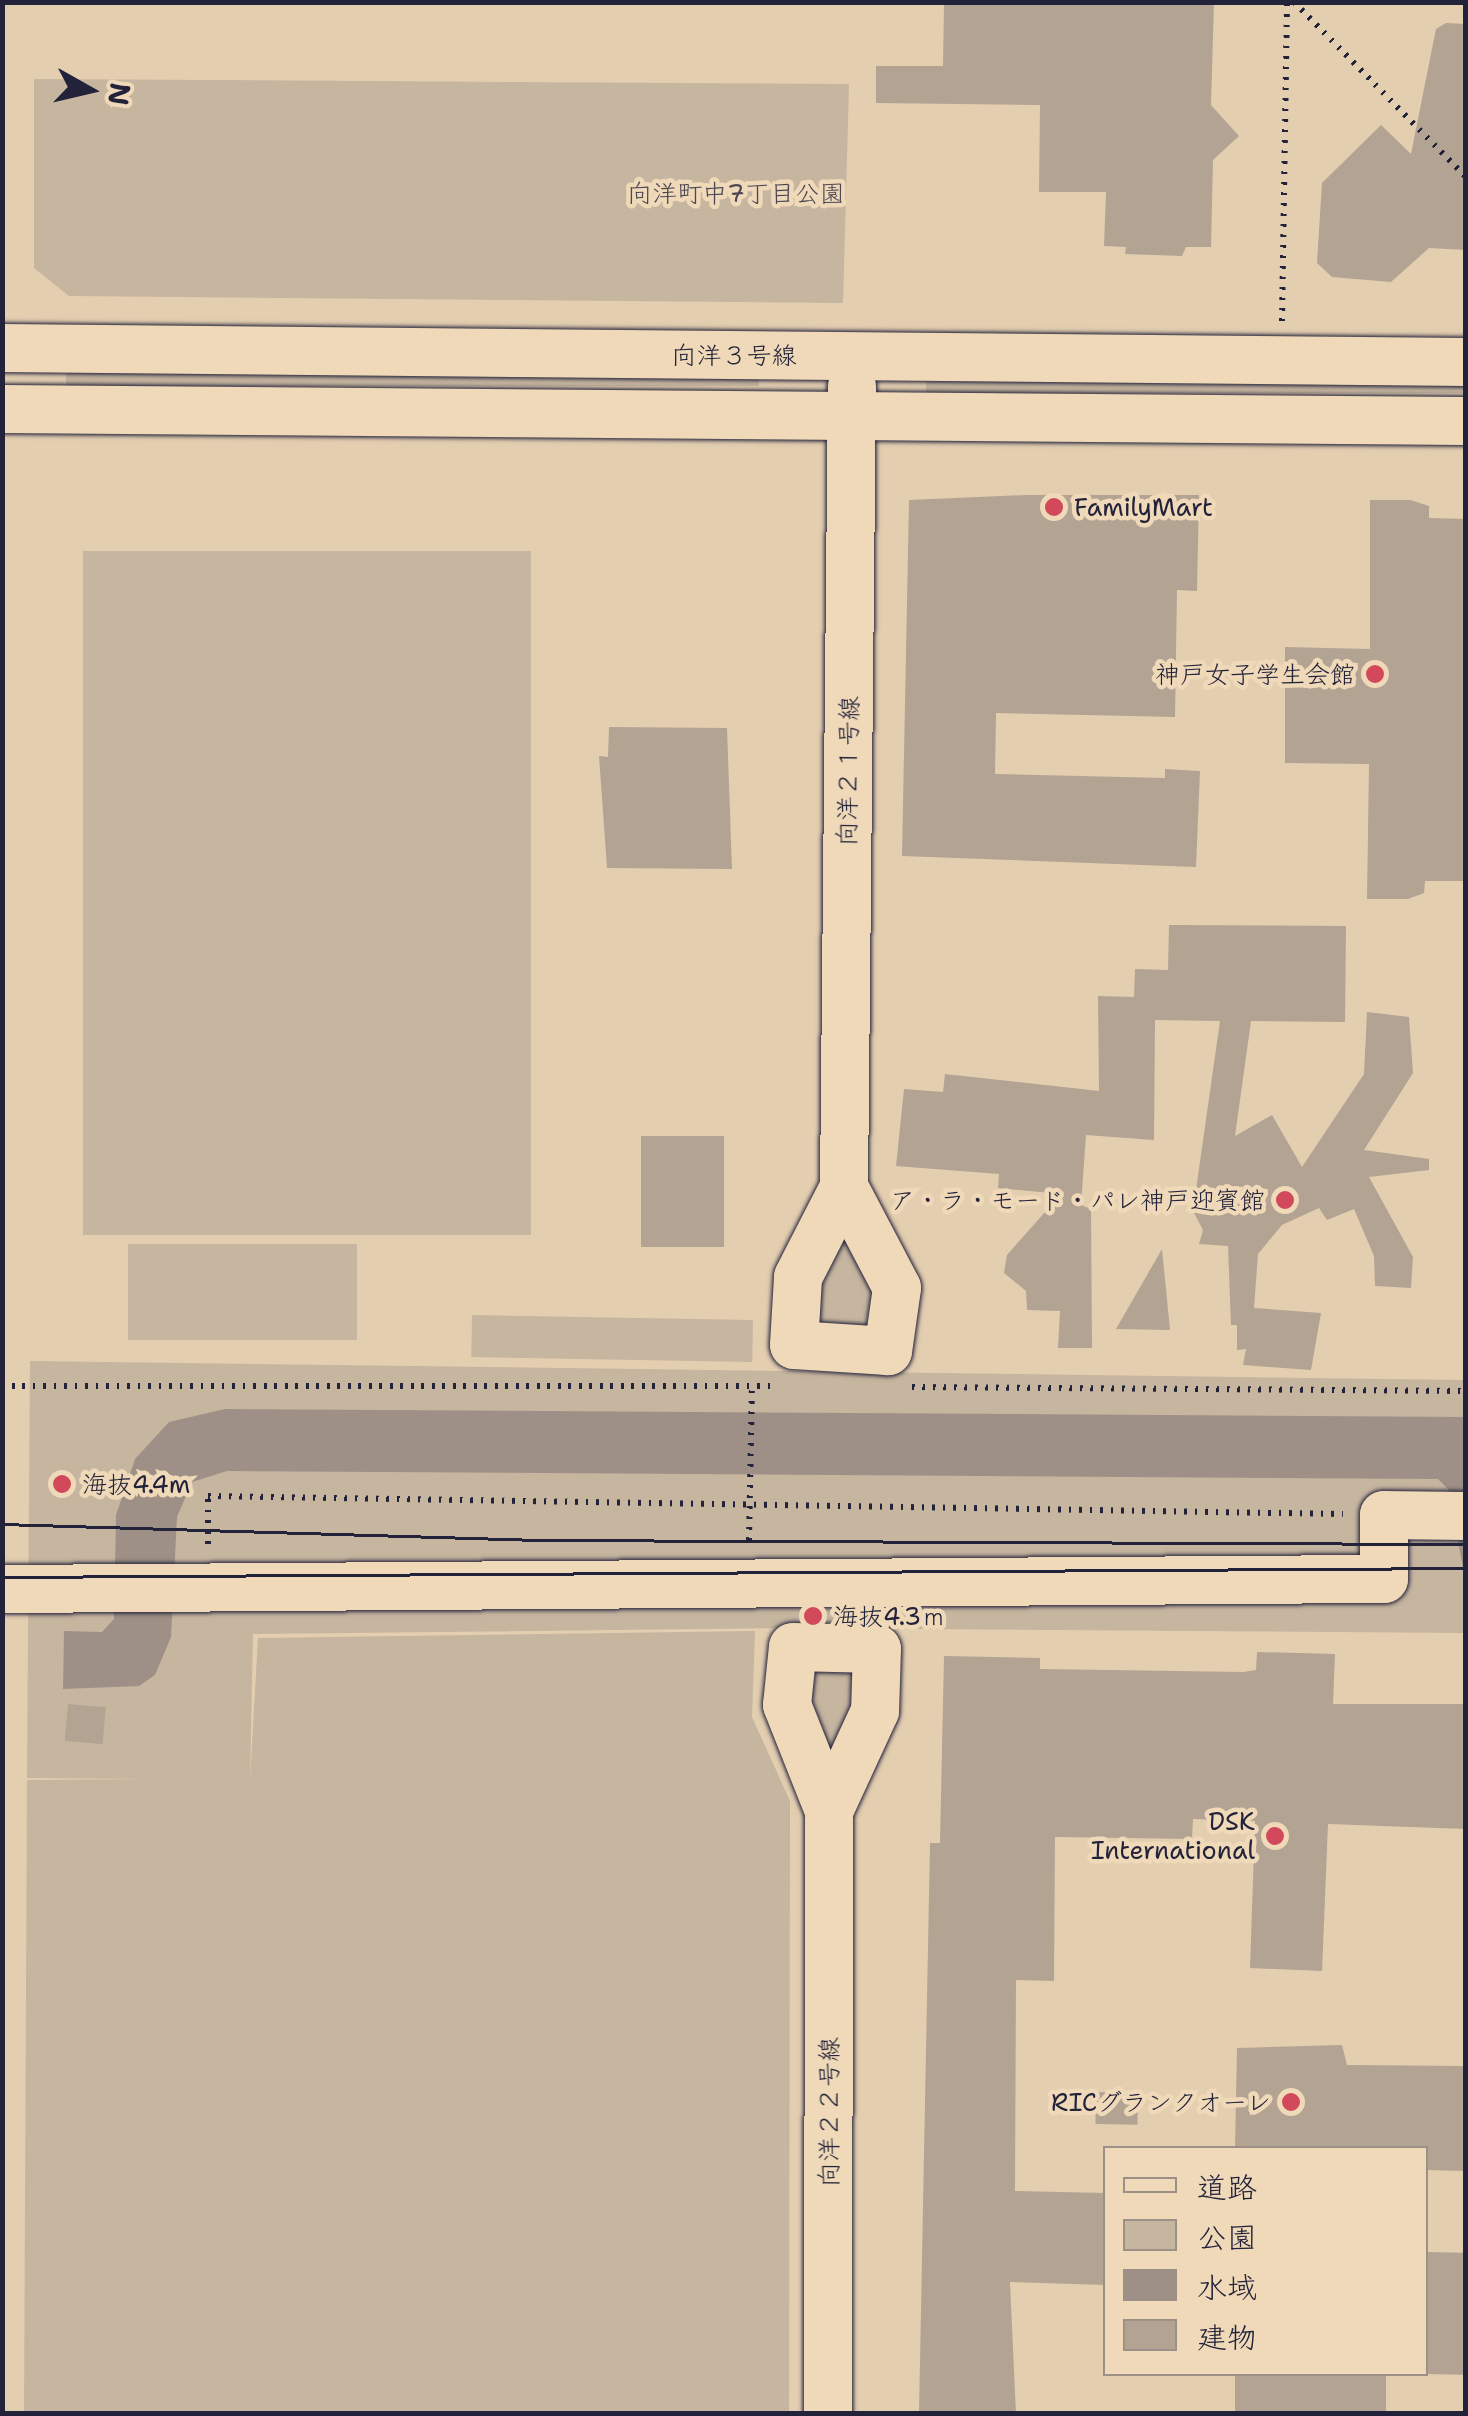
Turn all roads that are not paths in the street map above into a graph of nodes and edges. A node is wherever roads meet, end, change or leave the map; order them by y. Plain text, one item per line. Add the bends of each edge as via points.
1 (2, 348) edge
2 (853, 355) junction
3 (1466, 362) edge
4 (2, 410) edge
5 (852, 418) junction
6 (1466, 421) edge
7 (844, 1187) dead end
8 (1457, 1516) edge
9 (6, 1589) dead end
10 (829, 1811) dead end
11 (828, 2414) edge

1 - 2 street, 向洋３号線
2 - 3 street, 向洋３号線
2 - 5 street, 向洋２１号線
4 - 5 street
5 - 6 street
5 - 7 street, 向洋２１号線
8 - 9 street via 1384,1515 1384,1579 749,1578
10 - 11 street, 向洋２２号線

